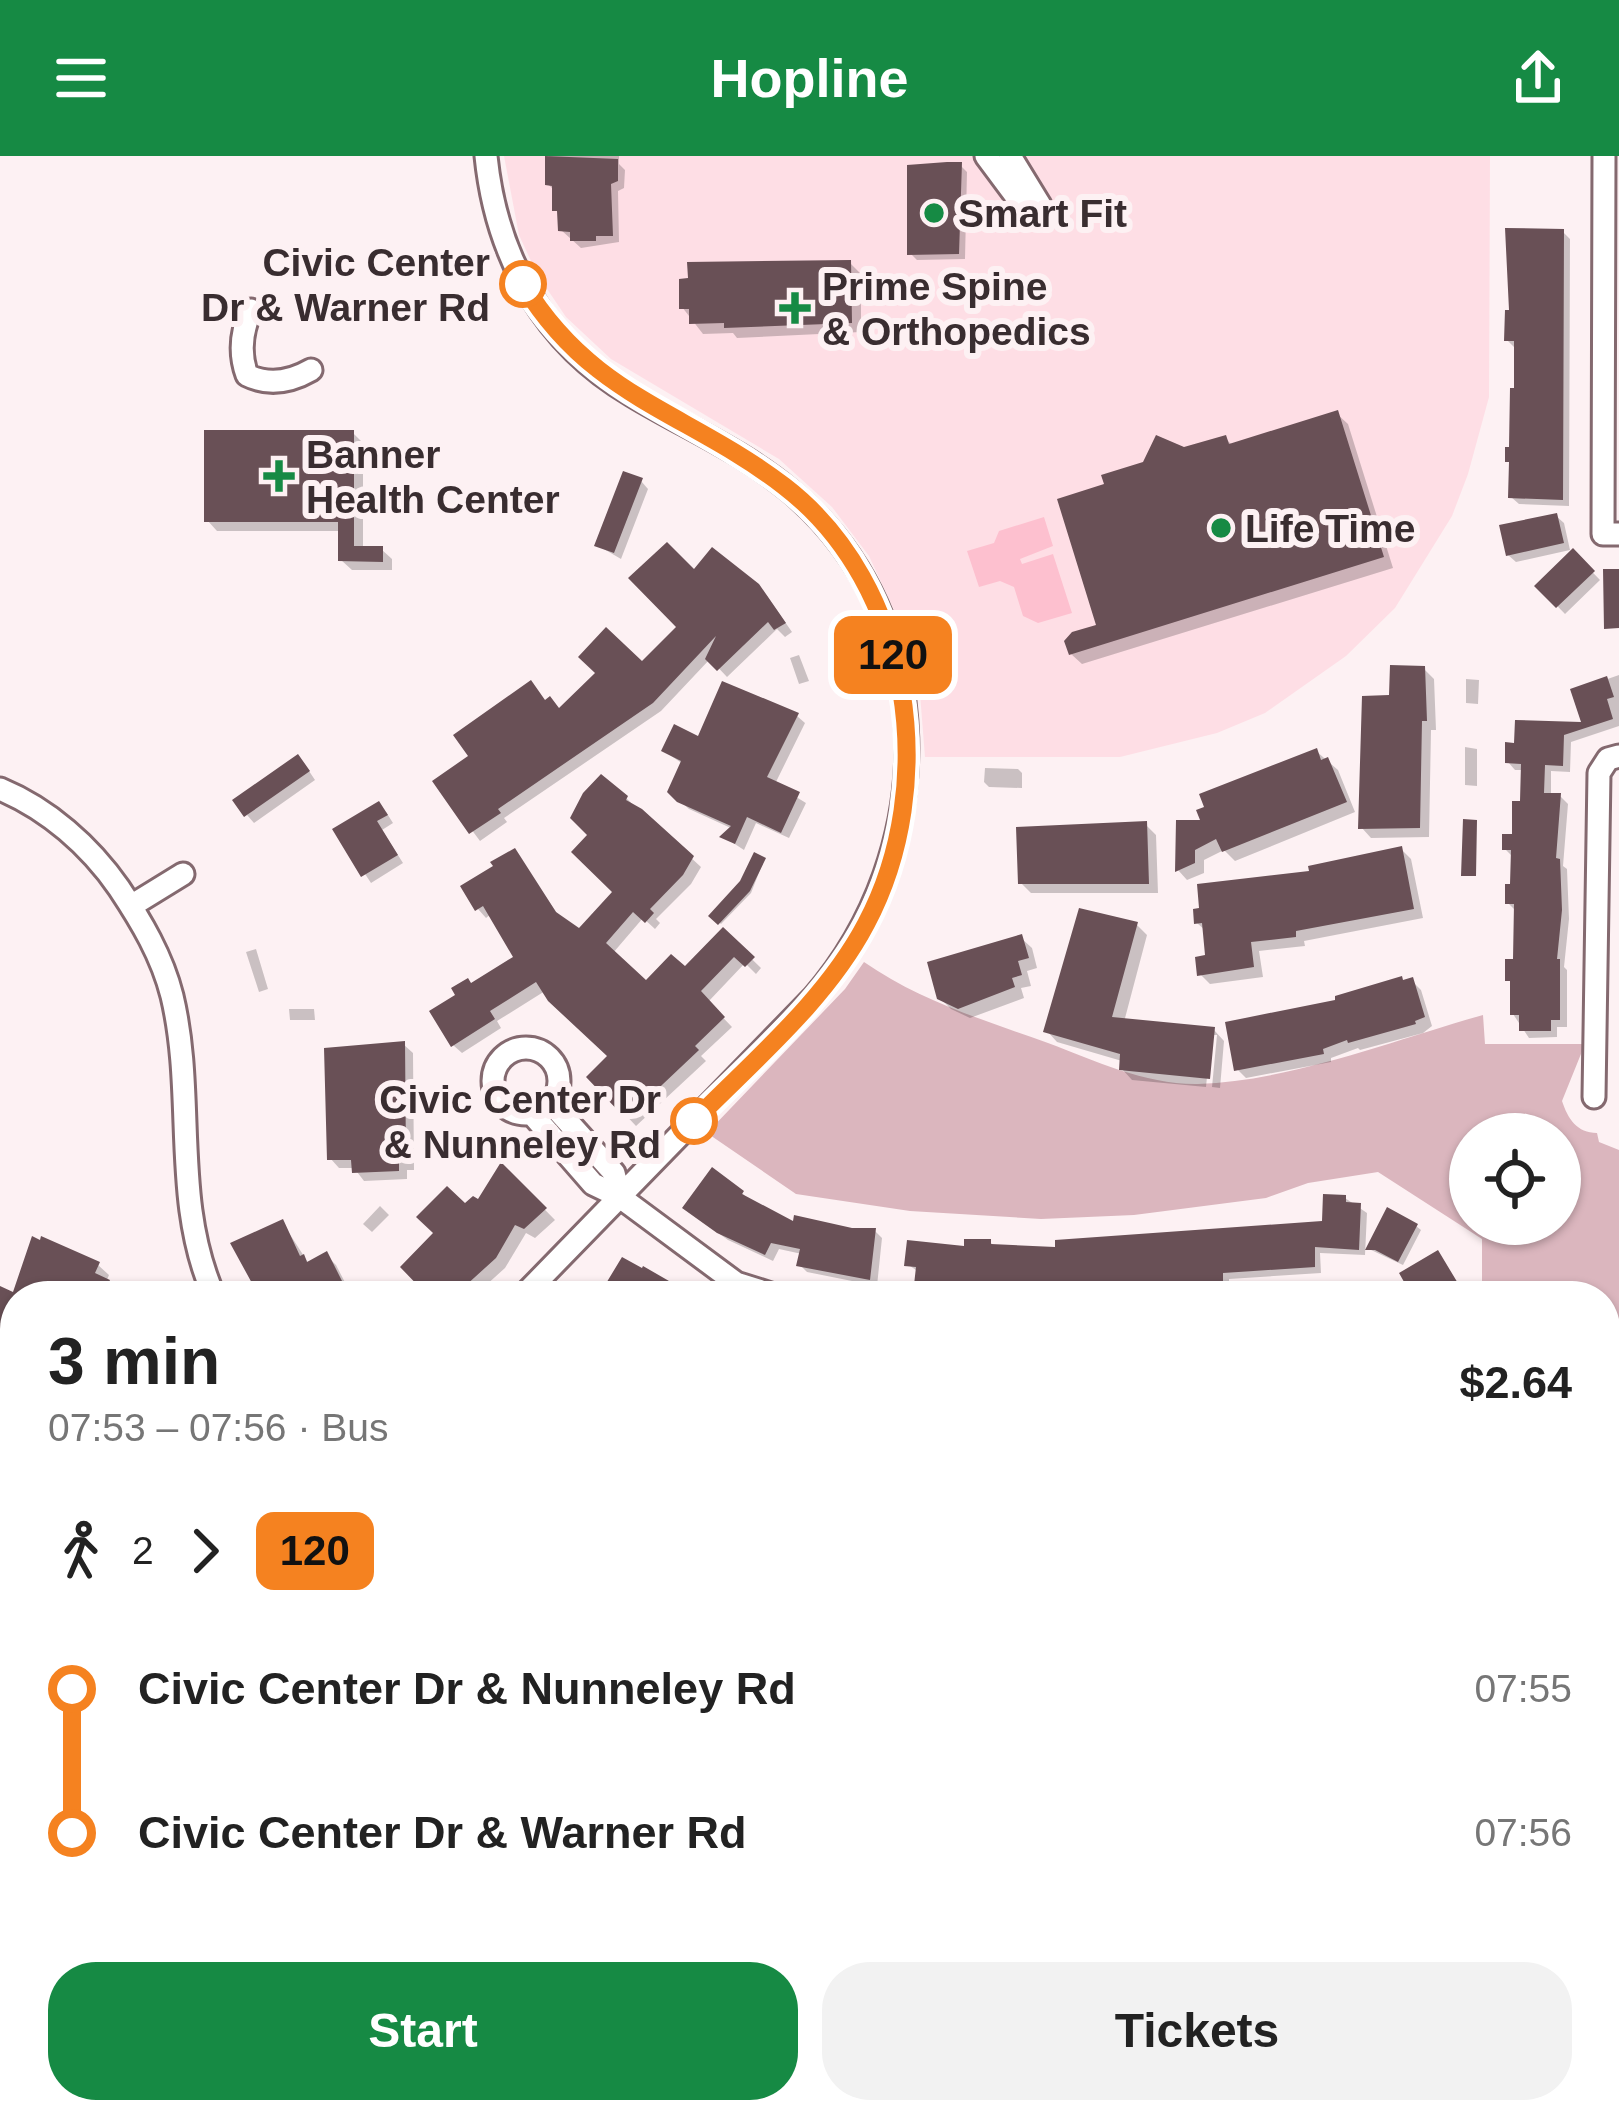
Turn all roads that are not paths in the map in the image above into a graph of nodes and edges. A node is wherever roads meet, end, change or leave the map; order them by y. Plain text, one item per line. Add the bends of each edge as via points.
1 (486, 156) edge
2 (986, 156) edge
3 (1010, 156) edge
4 (1604, 156) edge
5 (1612, 307) edge
6 (251, 310) dead end
7 (311, 370) dead end
8 (1611, 534) edge
9 (1614, 758) edge
10 (0, 789) edge
11 (183, 874) dead end
12 (131, 906) junction
13 (1609, 982) edge
14 (1594, 1097) dead end
15 (542, 1108) dead end
16 (620, 1197) junction
17 (209, 1281) edge
18 (538, 1281) edge
19 (735, 1281) edge

1 - 16 street via 506,250 538,310 594,369 742,456 816,515 871,597 906,718 896,849 856,941 813,998
2 - 3 street via 1015,195 1040,205
4 - 5 street
5 - 8 street
6 - 7 street via 243,327 247,375 292,382
9 - 13 street via 1599,773
10 - 12 street via 70,832
11 - 12 street
12 - 17 street via 171,993 189,1222
13 - 14 street
15 - 16 street via 614,1174
16 - 18 street
16 - 19 street

